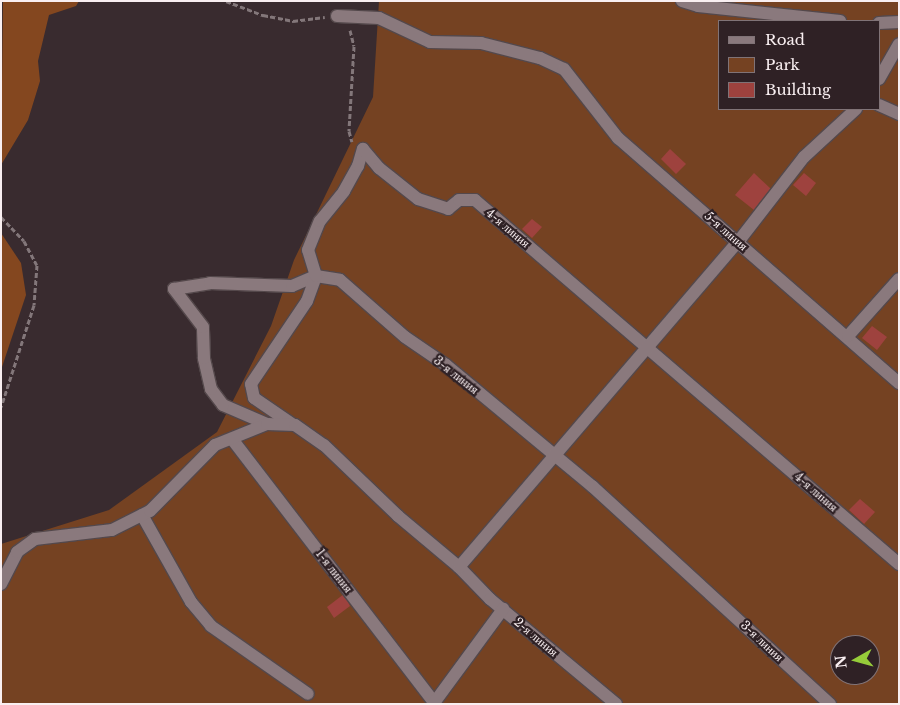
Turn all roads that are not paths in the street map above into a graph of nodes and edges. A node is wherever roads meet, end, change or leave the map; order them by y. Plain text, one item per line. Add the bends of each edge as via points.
1 (682, 1) edge
2 (337, 16) road end
3 (831, 20) edge
4 (899, 22) edge
5 (880, 23) edge
6 (899, 44) edge
7 (880, 77) edge
8 (880, 105) edge
9 (855, 110) edge
10 (899, 114) edge
11 (738, 242) junction
12 (316, 276) junction
13 (899, 279) edge
14 (848, 336) junction
15 (647, 347) junction
16 (899, 384) edge
17 (267, 424) junction
18 (295, 425) junction
19 (232, 439) junction
20 (554, 455) junction
21 (142, 515) junction
22 (899, 564) edge
23 (459, 567) junction
24 (1, 584) edge
25 (503, 609) junction
26 (308, 694) dead end
27 (434, 703) edge
28 (616, 704) edge
29 (830, 704) edge

1 - 3 street via 698,6
2 - 11 street, 5-я линия via 379,18 430,42 480,43 540,58 564,69 618,138
4 - 5 street
6 - 7 street
8 - 10 street
9 - 11 street via 804,158
11 - 14 street, 5-я линия
11 - 15 street
12 - 15 street, 4-я линия via 308,250 320,221 344,191 358,166 362,149 379,168 418,199 448,209 459,200 475,200
12 - 17 street via 292,286 210,283 174,289 203,327 204,358 211,389 223,405
12 - 18 street via 307,301 251,384 254,398 267,410
12 - 20 street, 3-я линия via 340,280 398,331 446,365
13 - 14 street
14 - 16 street, 5-я линия
15 - 20 street
15 - 22 street, 4-я линия
17 - 18 street
17 - 19 street
18 - 23 street, 2-я линия via 324,445 398,516
19 - 21 street via 215,445 176,488
19 - 27 street, 1-я линия
20 - 23 street
20 - 29 street, 3-я линия
21 - 24 street via 112,530 35,539 17,552
21 - 26 street via 192,602 211,626
23 - 25 street, 2-я линия
25 - 27 street
25 - 28 street, 2-я линия

